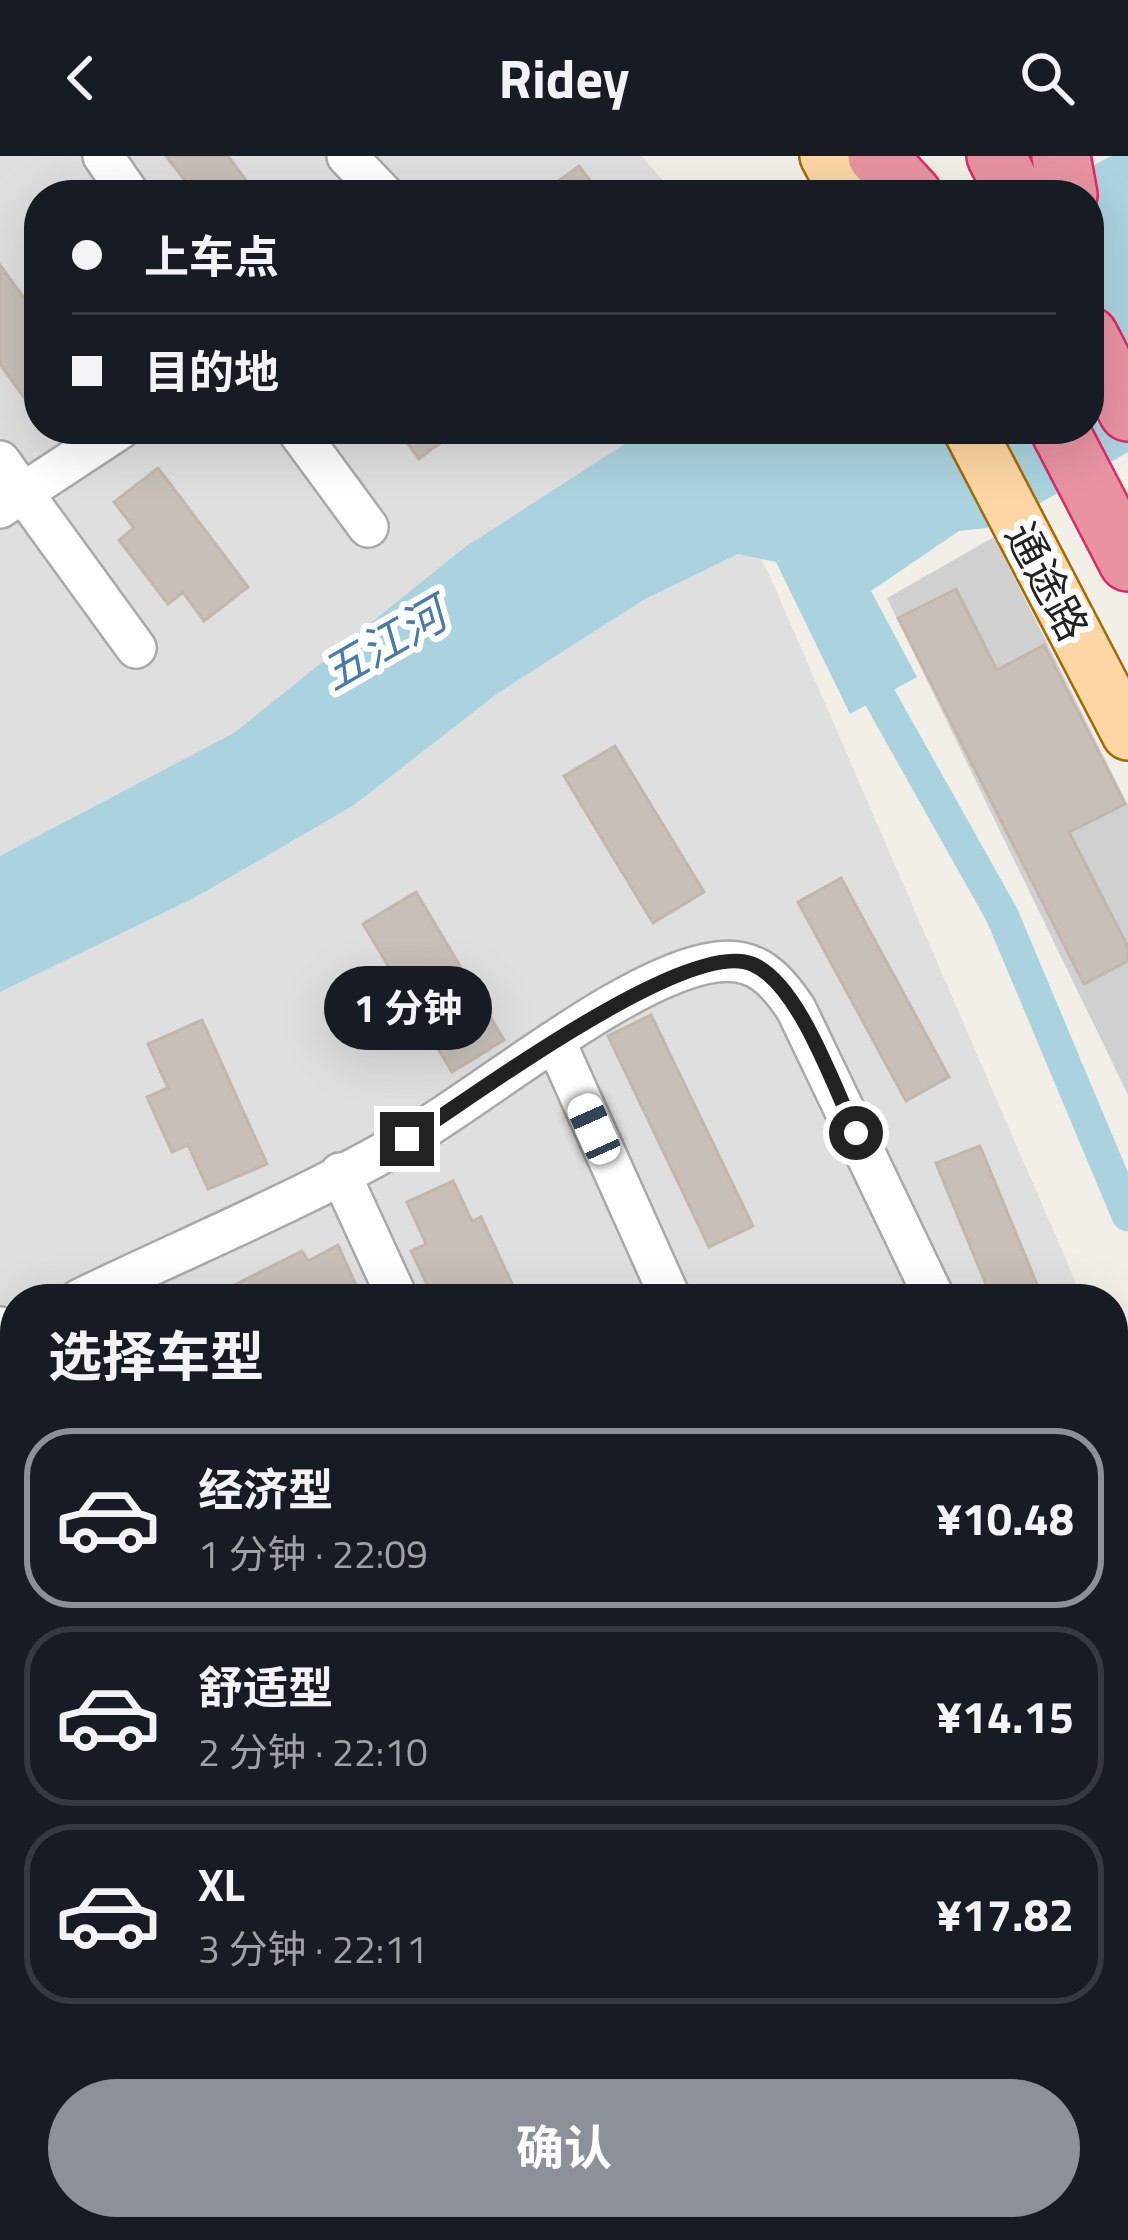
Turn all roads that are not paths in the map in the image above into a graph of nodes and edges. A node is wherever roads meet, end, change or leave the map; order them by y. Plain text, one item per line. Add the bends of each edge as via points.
1 (347, 156) edge
2 (877, 156) edge
3 (370, 180) edge
4 (900, 180) edge
5 (1104, 352) edge
6 (1104, 358) edge
7 (1128, 397) edge
8 (1128, 412) edge
9 (91, 444) edge
10 (307, 444) edge
11 (977, 444) edge
12 (1067, 444) edge
13 (8, 487) edge
14 (368, 526) dead end
15 (1128, 562) edge
16 (136, 648) dead end
17 (1128, 734) edge
18 (556, 1043) junction
19 (340, 1173) junction
20 (111, 1284) edge
21 (391, 1284) edge
22 (664, 1284) edge
23 (928, 1284) edge

1 - 3 street
2 - 4 highway
5 - 7 main road
6 - 8 highway
9 - 13 street
10 - 14 street
11 - 17 main road, 通途路
12 - 15 highway
13 - 16 street
18 - 19 street
18 - 22 street
18 - 23 street via 684,969 750,962 778,982 796,1010
19 - 20 street
19 - 21 street

